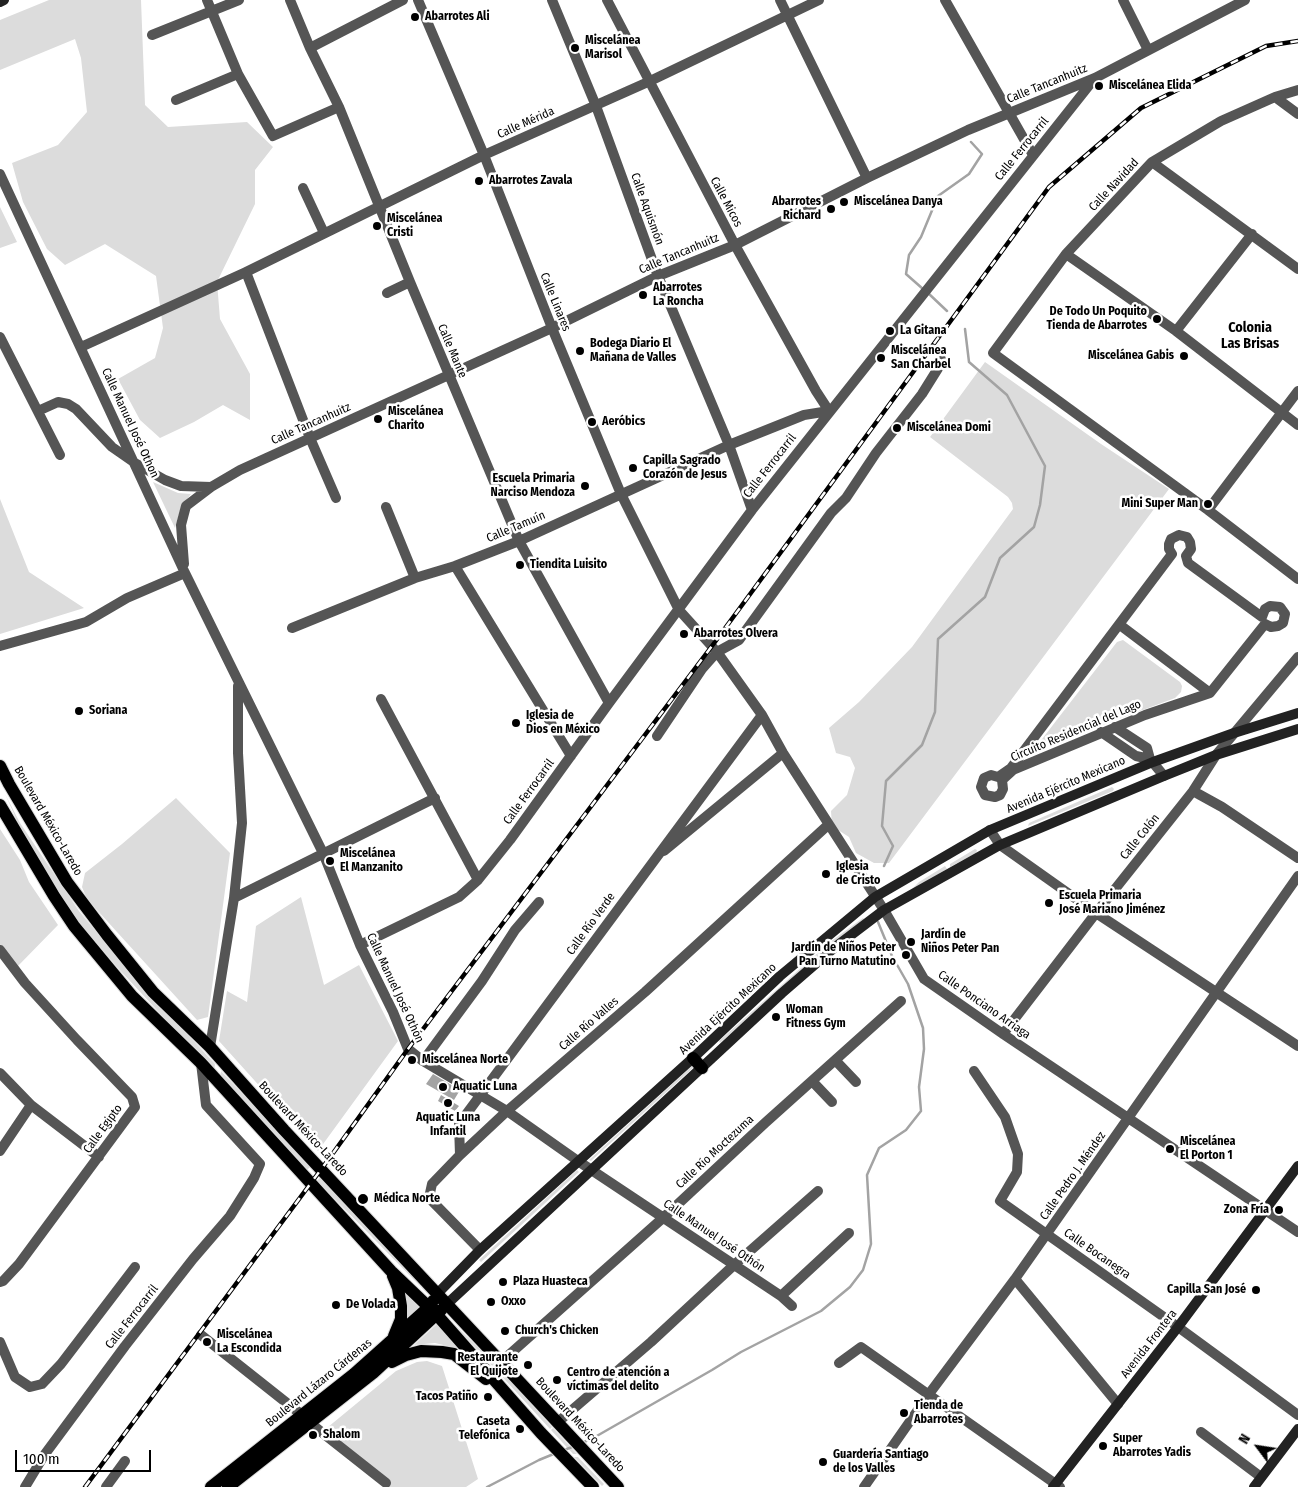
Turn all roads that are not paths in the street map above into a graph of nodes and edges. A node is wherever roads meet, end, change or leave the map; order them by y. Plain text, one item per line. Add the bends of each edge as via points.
1 (4, 0) edge
2 (239, 0) edge
3 (290, 0) edge
4 (403, 0) edge
5 (418, 0) edge
6 (552, 0) edge
7 (607, 0) edge
8 (780, 0) edge
9 (819, 0) edge
10 (945, 0) edge
11 (1123, 0) edge
12 (1245, 0) edge
13 (0, 2) edge
14 (209, 5) edge
15 (788, 15) junction
16 (152, 35) dead end
17 (310, 48) junction
18 (1148, 50) junction
19 (238, 74) junction
20 (1095, 78) junction
21 (648, 82) junction
22 (1298, 90) edge
23 (1275, 97) junction
24 (176, 100) dead end
25 (339, 106) junction
26 (596, 106) junction
27 (1009, 113) junction
28 (1298, 114) edge
29 (484, 155) junction
30 (1033, 155) junction
31 (1152, 162) junction
32 (0, 174) edge
33 (867, 178) junction
34 (303, 188) dead end
35 (379, 207) junction
36 (324, 233) junction
37 (1252, 234) junction
38 (735, 245) junction
39 (1066, 254) junction
40 (1298, 269) edge
41 (246, 272) junction
42 (658, 276) junction
43 (410, 282) junction
44 (387, 294) dead end
45 (552, 328) junction
46 (1176, 331) junction
47 (0, 337) edge
48 (81, 347) junction
49 (940, 356) dead end
50 (449, 375) junction
51 (1298, 391) edge
52 (38, 411) junction
53 (830, 411) junction
54 (1282, 413) junction
55 (1298, 424) edge
56 (310, 438) junction
57 (729, 445) junction
58 (60, 455) dead end
59 (135, 463) junction
60 (211, 487) junction
61 (621, 494) junction
62 (336, 498) dead end
63 (386, 507) dead end
64 (752, 510) junction
65 (1208, 510) junction
66 (519, 541) junction
67 (455, 566) junction
68 (185, 572) junction
69 (416, 578) junction
70 (1298, 579) edge
71 (680, 610) junction
72 (1120, 625) junction
73 (292, 628) dead end
74 (0, 646) edge
75 (717, 652) junction
76 (1298, 657) edge
77 (238, 683) junction
78 (1210, 693) junction
79 (381, 699) dead end
80 (609, 703) junction
81 (1298, 713) edge
82 (762, 715) junction
83 (1115, 727) junction
84 (1298, 729) edge
85 (1101, 732) junction
86 (1234, 733) junction
87 (657, 736) dead end
88 (783, 753) junction
89 (1216, 755) junction
90 (571, 756) junction
91 (1151, 760) junction
92 (1, 770) edge
93 (1164, 776) junction
94 (4, 786) edge
95 (1193, 791) junction
96 (435, 798) junction
97 (0, 805) edge
98 (0, 822) edge
99 (828, 825) junction
100 (990, 830) junction
101 (18, 838) junction
102 (1000, 845) junction
103 (323, 853) junction
104 (1298, 858) edge
105 (652, 861) junction
106 (1298, 876) edge
107 (478, 880) junction
108 (875, 897) junction
109 (234, 898) junction
110 (538, 902) dead end
111 (884, 910) junction
112 (1096, 913) junction
113 (360, 945) junction
114 (0, 950) edge
115 (4, 959) edge
116 (1216, 992) junction
117 (901, 1001) dead end
118 (1003, 1034) junction
119 (1298, 1046) edge
120 (210, 1047) junction
121 (693, 1058) junction
122 (835, 1060) junction
123 (422, 1061) junction
124 (201, 1063) junction
125 (702, 1068) junction
126 (974, 1071) dead end
127 (0, 1073) edge
128 (812, 1081) junction
129 (856, 1082) dead end
130 (481, 1096) junction
131 (832, 1102) dead end
132 (31, 1105) junction
133 (508, 1111) junction
134 (1128, 1119) junction
135 (0, 1151) edge
136 (460, 1155) junction
137 (98, 1157) junction
138 (578, 1161) junction
139 (1298, 1166) edge
140 (591, 1168) junction
141 (818, 1191) dead end
142 (1265, 1210) junction
143 (664, 1217) junction
144 (849, 1232) dead end
145 (1298, 1232) edge
146 (1047, 1234) junction
147 (480, 1250) junction
148 (734, 1265) junction
149 (135, 1266) dead end
150 (391, 1271) junction
151 (1015, 1279) junction
152 (0, 1282) edge
153 (438, 1294) junction
154 (781, 1296) junction
155 (447, 1304) junction
156 (792, 1306) dead end
157 (433, 1311) junction
158 (1178, 1326) junction
159 (201, 1335) dead end
160 (0, 1342) edge
161 (386, 1346) junction
162 (502, 1361) junction
163 (839, 1363) dead end
164 (373, 1373) junction
165 (929, 1394) junction
166 (513, 1400) junction
167 (1118, 1404) junction
168 (1298, 1415) edge
169 (306, 1419) junction
170 (560, 1424) junction
171 (1298, 1429) edge
172 (1201, 1432) dead end
173 (125, 1461) dead end
174 (1261, 1477) junction
175 (386, 1483) dead end
176 (228, 1484) edge
177 (1056, 1486) edge
178 (25, 1487) edge
179 (106, 1487) edge
180 (211, 1487) edge
181 (593, 1487) edge
182 (618, 1487) edge
183 (864, 1487) edge
184 (1254, 1487) edge

1 - 13 main road
2 - 14 street
3 - 17 street, Calle Mante
4 - 17 street
5 - 29 street, Calle Linares
6 - 26 street, Calle Aquismón
7 - 21 street, Calle Micos
8 - 15 street
9 - 15 street, Calle Mérida
10 - 27 street
11 - 18 street
12 - 18 street, Calle Tancanhuitz
14 - 16 street
14 - 19 street
15 - 21 street, Calle Mérida
15 - 33 street
17 - 25 street, Calle Mante
18 - 20 street, Calle Tancanhuitz
19 - 24 street
19 - 25 street via 273,136
20 - 27 street, Calle Tancanhuitz
20 - 30 street, Calle Ferrocarril
21 - 26 street, Calle Mérida
21 - 38 street, Calle Micos
22 - 23 street, Calle Navidad
23 - 28 street
23 - 31 street, Calle Navidad via 1221,120
25 - 35 street, Calle Mante
26 - 29 street, Calle Mérida
26 - 42 street, Calle Aquismón
27 - 30 street
27 - 33 street, Calle Tancanhuitz
29 - 35 street, Calle Mérida
29 - 45 street, Calle Linares
30 - 53 street, Calle Ferrocarril
31 - 37 street
31 - 39 street, Calle Navidad
32 - 48 street, Calle Manuel José Othon
33 - 38 street, Calle Tancanhuitz
34 - 36 street
35 - 36 street, Calle Mérida
35 - 43 street, Calle Mante
36 - 41 street, Calle Mérida
37 - 40 street
37 - 46 street
38 - 42 street, Calle Tancanhuitz
38 - 53 street, Calle Micos
39 - 46 street
39 - 65 street, Calle Navidad via 993,353
41 - 48 street, Calle Mérida
41 - 56 street
42 - 45 street, Calle Tancanhuitz
42 - 57 street, Calle Aquismón
43 - 44 street
43 - 50 street, Calle Mante
45 - 50 street, Calle Tancanhuitz
45 - 61 street, Calle Linares
46 - 54 street
47 - 52 street
48 - 59 street, Calle Manuel José Othon
49 - 75 street via 942,362 922,394 846,498 831,513 738,640
50 - 56 street, Calle Tancanhuitz
50 - 66 street, Calle Mante
51 - 54 street
52 - 58 street
52 - 59 street via 58,402 68,404 112,447
53 - 57 street, Calle Tamuín via 804,414
53 - 64 street, Calle Ferrocarril
54 - 55 street
54 - 65 street
56 - 60 street, Calle Tancanhuitz
56 - 62 street
57 - 61 street, Calle Tamuín
57 - 64 street, Calle Aquismón
59 - 60 street via 181,486
59 - 68 street, Calle Manuel José Othon
60 - 68 street, Calle Tancanhuitz via 186,506 180,525
61 - 66 street, Calle Tamuín
61 - 71 street, Calle Linares
63 - 69 street
64 - 71 street, Calle Ferrocarril
65 - 70 street
66 - 67 street, Calle Tamuín
66 - 80 street, Calle Mante
67 - 69 street, Calle Tamuín
67 - 90 street
68 - 74 street via 127,598 86,622
68 - 77 street, Calle Manuel José Othon
69 - 73 street, Calle Tamuín
71 - 75 street, Calle Ponciano Arriaga
71 - 80 street, Calle Ferrocarril
72 - 78 street
72 - 78 street, Circuito Residencial del Lago via 1172,554 1169,544 1179,535 1190,542 1191,550 1186,556 1188,563 1262,617 1270,606 1280,607 1285,614 1282,623 1271,627 1265,624
72 - 85 street, Circuito Residencial del Lago via 1011,768 998,777 984,778 982,792 990,797 1000,795 1002,780 1013,770
75 - 82 street, Calle Ponciano Arriaga
75 - 87 street
76 - 86 street, Calle Colón
77 - 103 street, Calle Manuel José Othón
77 - 109 street via 242,823
78 - 83 street, Circuito Residencial del Lago
79 - 96 street
80 - 90 street, Calle Ferrocarril
81 - 86 main road, Avenida Ejército Mexicano
82 - 88 street, Calle Ponciano Arriaga
82 - 105 street, Calle Río Verde
83 - 85 street, Circuito Residencial del Lago
83 - 91 street via 1147,748
84 - 89 main road, Avenida Ejército Mexicano
85 - 91 street via 1136,756
86 - 89 street, Calle Colón
86 - 91 main road, Avenida Ejército Mexicano
88 - 99 street, Calle Ponciano Arriaga
88 - 105 street
89 - 93 main road, Avenida Ejército Mexicano
89 - 95 street, Calle Colón
90 - 107 street, Calle Ferrocarril
91 - 93 street
91 - 100 main road, Avenida Ejército Mexicano
92 - 94 main road, Boulevard México-Laredo
93 - 102 main road, Avenida Ejército Mexicano
94 - 120 main road, Boulevard México-Laredo via 67,882 107,935 153,992
95 - 104 street
95 - 112 street, Calle Colón
96 - 103 street
96 - 107 street
97 - 101 main road
98 - 101 main road
99 - 108 street, Calle Ponciano Arriaga
99 - 133 street, Calle Río Valles
100 - 102 street
100 - 108 main road, Avenida Ejército Mexicano
101 - 124 main road via 74,926 132,996
102 - 111 main road, Avenida Ejército Mexicano
102 - 112 street
103 - 109 street
103 - 113 street, Calle Manuel José Othón
105 - 130 street, Calle Río Verde
106 - 116 street, Calle Pedro J. Méndez
107 - 113 street, Calle Ferrocarril via 460,897
108 - 111 street, Calle Ponciano Arriaga
108 - 121 main road, Avenida Ejército Mexicano via 780,976
109 - 120 street
110 - 123 street
111 - 118 street, Calle Ponciano Arriaga via 924,979
111 - 125 main road, Avenida Ejército Mexicano via 782,993
112 - 116 street
112 - 118 street, Calle Colón
113 - 123 street, Calle Manuel José Othón via 408,1049
114 - 115 street, Calle Egipto
115 - 137 street, Calle Egipto via 132,1097 135,1107
116 - 119 street
116 - 134 street, Calle Pedro J. Méndez
117 - 122 street, Calle Río Moctezuma
118 - 134 street, Calle Ponciano Arriaga
120 - 153 main road, Boulevard México-Laredo
121 - 125 main road
121 - 138 main road, Avenida Ejército Mexicano
122 - 128 street, Calle Río Moctezuma
122 - 129 street
123 - 130 street, Calle Manuel José Othón
124 - 150 main road
124 - 178 street, Calle Ferrocarril via 206,1105 260,1164 230,1216 125,1346 45,1454
125 - 140 main road, Avenida Ejército Mexicano
126 - 146 street, Calle Bocanegra via 1005,1117 1018,1154 1018,1172 1000,1201
127 - 132 street
128 - 131 street
128 - 143 street, Calle Río Moctezuma
130 - 133 street, Calle Manuel José Othón
130 - 136 street, Calle Río Verde via 459,1124
132 - 135 street
132 - 137 street
133 - 136 street, Calle Río Valles
133 - 138 street, Calle Manuel José Othón
134 - 142 street, Calle Ponciano Arriaga
134 - 146 street, Calle Pedro J. Méndez
136 - 147 street, Calle Río Valles via 432,1184 430,1193 432,1201
137 - 152 street, Calle Egipto via 19,1264
138 - 140 street, Calle Manuel José Othón
138 - 147 main road, Avenida Ejército Mexicano
139 - 142 main road, Avenida Frontera
140 - 143 street, Calle Manuel José Othón
140 - 155 main road, Avenida Ejército Mexicano
141 - 148 street
142 - 145 street, Calle Ponciano Arriaga
142 - 158 main road, Avenida Frontera
143 - 148 street, Calle Manuel José Othón
143 - 162 street, Calle Río Moctezuma
144 - 154 street
146 - 151 street, Calle Pedro J. Méndez
146 - 158 street, Calle Bocanegra
147 - 153 main road, Avenida Ejército Mexicano
148 - 154 street, Calle Manuel José Othón
148 - 170 street
149 - 160 street via 61,1364 42,1384 30,1387 15,1377
150 - 157 main road
150 - 161 main road via 400,1295 401,1319 397,1332
151 - 165 street, Calle Pedro J. Méndez
151 - 167 street
153 - 155 main road, Boulevard México-Laredo
153 - 157 main road, Boulevard Lázaro Cárdenas
154 - 156 street, Calle Manuel José Othón
155 - 157 main road, Boulevard Lázaro Cárdenas
155 - 162 main road, Boulevard México-Laredo
157 - 161 main road, Boulevard Lázaro Cárdenas
157 - 164 main road, Boulevard Lázaro Cárdenas
157 - 166 main road
158 - 167 main road, Avenida Frontera
158 - 168 street, Calle Bocanegra
159 - 169 street
161 - 169 main road, Boulevard Lázaro Cárdenas
162 - 170 main road, Boulevard México-Laredo
163 - 165 street via 861,1347
164 - 166 main road via 406,1355 421,1351 454,1354
164 - 169 main road, Boulevard Lázaro Cárdenas
165 - 177 street
165 - 183 street, Calle Pedro J. Méndez
166 - 181 main road
167 - 177 main road, Avenida Frontera
169 - 175 street
169 - 176 main road, Boulevard Lázaro Cárdenas
170 - 182 main road, Boulevard México-Laredo
171 - 174 main road
172 - 174 street
173 - 179 street
174 - 184 main road
176 - 180 main road, Boulevard Lázaro Cárdenas

